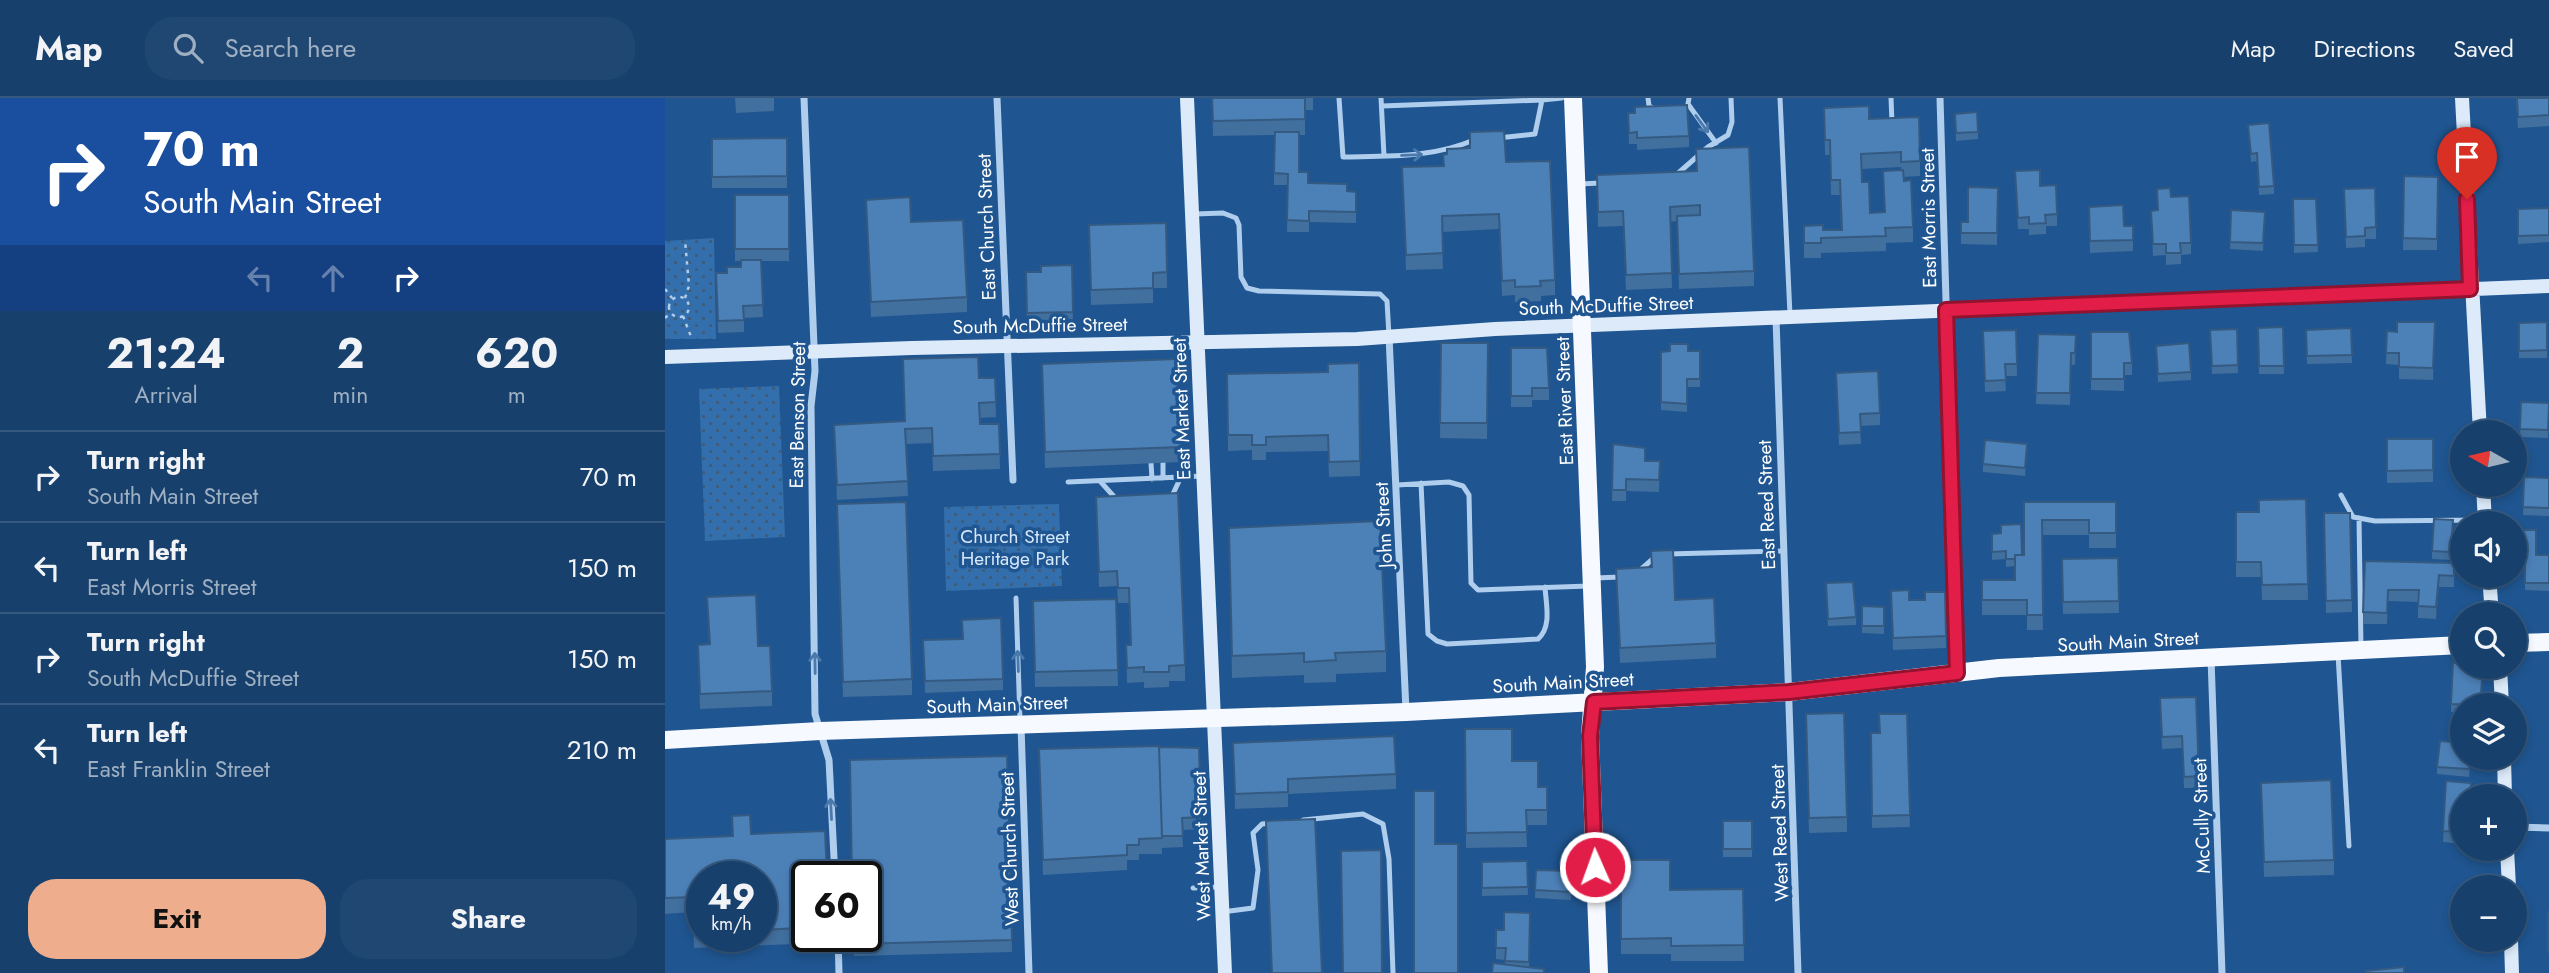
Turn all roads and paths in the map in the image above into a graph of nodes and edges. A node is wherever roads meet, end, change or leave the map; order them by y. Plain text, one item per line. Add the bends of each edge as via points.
1 (804, 98) edge
2 (997, 98) edge
3 (1187, 98) edge
4 (1339, 98) edge
5 (1381, 98) edge
6 (1562, 98) edge
7 (1573, 98) edge
8 (1648, 98) edge
9 (1731, 98) edge
10 (1780, 98) edge
11 (1891, 98) edge
12 (1940, 98) edge
13 (2462, 98) edge
14 (1542, 100) junction
15 (1688, 101) edge
16 (1382, 106) junction
17 (1668, 109) edge
18 (1682, 109) edge
19 (1892, 126) edge
20 (1483, 139) edge
21 (1493, 139) edge
22 (1717, 143) junction
23 (1384, 156) junction
24 (1670, 178) edge
25 (1604, 183) edge
26 (1576, 185) junction
27 (1192, 214) junction
28 (685, 240) dead end
29 (2549, 286) edge
30 (665, 289) edge
31 (2470, 289) junction
32 (672, 298) junction
33 (685, 298) junction
34 (1946, 310) junction
35 (670, 313) junction
36 (683, 316) junction
37 (665, 318) edge
38 (1783, 318) junction
39 (1582, 326) junction
40 (1389, 336) junction
41 (692, 339) dead end
42 (1197, 340) junction
43 (1007, 345) junction
44 (814, 352) junction
45 (665, 357) edge
46 (2479, 420) edge
47 (1151, 463) edge
48 (1163, 463) edge
49 (1203, 476) junction
50 (1181, 477) junction
51 (1163, 478) junction
52 (1152, 479) junction
53 (1013, 480) dead end
54 (1100, 481) junction
55 (1068, 482) dead end
56 (1421, 483) junction
57 (1397, 485) junction
58 (2341, 495) dead end
59 (1166, 498) edge
60 (1128, 500) edge
61 (2359, 518) junction
62 (2450, 521) edge
63 (1783, 551) junction
64 (1592, 582) junction
65 (1545, 587) junction
66 (1016, 598) dead end
67 (2549, 642) edge
68 (2527, 643) edge
69 (2450, 646) edge
70 (2361, 650) junction
71 (2338, 651) junction
72 (2211, 658) junction
73 (1957, 673) junction
74 (1789, 692) junction
75 (1594, 702) junction
76 (1406, 712) junction
77 (1215, 718) junction
78 (1021, 724) junction
79 (820, 731) junction
80 (665, 740) edge
81 (1300, 820) edge
82 (1287, 822) edge
83 (2527, 827) edge
84 (2549, 828) edge
85 (2349, 846) dead end
86 (834, 861) edge
87 (1221, 887) junction
88 (1193, 888) dead end
89 (1222, 912) junction
90 (838, 952) edge
91 (2511, 952) edge
92 (839, 973) edge
93 (1029, 973) edge
94 (1224, 973) edge
95 (1393, 973) edge
96 (1599, 973) edge
97 (1798, 973) edge
98 (2222, 973) edge
99 (2512, 973) edge

1 - 44 street, East Benson Street
2 - 43 street, East Church Street
3 - 27 street, East Market Street
4 - 23 lane via 1343,157
5 - 16 lane
6 - 14 lane
7 - 26 main road, East River Street
8 - 17 lane via 1655,109
9 - 22 lane via 1728,135
10 - 38 lane
11 - 19 lane
12 - 34 street, East Morris Street
13 - 31 street
14 - 16 lane
14 - 21 lane via 1535,134
15 - 18 lane
15 -> 22 lane
16 - 23 lane
23 -> 20 lane via 1427,155
22 - 24 lane
25 - 26 lane
26 - 39 main road, East River Street
27 - 40 lane via 1223,213 1236,218 1241,277 1247,288 1380,294 1387,300
27 - 42 street, East Market Street
28 - 33 path via 689,286
29 - 31 street, South McDuffie Street
30 - 32 path
31 - 34 street, South McDuffie Street
31 - 46 street
32 - 33 path
32 - 35 path
33 - 36 path via 689,308
34 - 38 street, South McDuffie Street
34 - 73 street, East Morris Street
35 - 36 path
35 - 37 path
36 - 41 path
38 - 39 street, South McDuffie Street
38 - 63 street, East Reed Street
39 - 40 street, South McDuffie Street
39 - 64 main road, East River Street
40 - 42 street, South McDuffie Street
40 - 57 street, John Street
42 - 43 street, South McDuffie Street
42 - 49 street, East Market Street
43 - 44 street, South McDuffie Street
43 - 53 street, East Church Street
44 - 45 street, South McDuffie Street
79 -> 44 street, East Benson Street via 815,714
47 - 52 lane
48 - 51 lane
49 - 50 lane
49 - 77 street, East Market Street
50 - 51 lane
50 - 59 lane via 1174,498
51 - 52 lane
52 - 54 lane
54 - 55 lane
54 - 60 lane via 1117,500
56 - 57 lane
56 - 65 lane via 1449,482 1463,486 1469,495 1471,583 1478,590
56 - 65 lane via 1428,634 1437,642 1538,639 1548,621
57 - 76 street, John Street
58 - 61 lane via 2353,517
61 - 62 lane
61 - 70 lane
63 - 64 lane via 1669,554 1648,561 1630,576
63 - 74 street, East Reed Street
64 - 65 lane
64 - 75 main road, East River Street
78 -> 66 lane
67 - 68 main road
69 - 70 main road, South Main Street
70 - 71 main road, South Main Street
71 - 72 main road, South Main Street
71 - 85 lane
72 - 73 main road, South Main Street
72 - 98 street, McCully Street
73 - 74 main road, South Main Street
74 - 75 main road, South Main Street
74 - 97 street, West Reed Street
75 - 76 main road, South Main Street
75 - 96 main road, East River Street via 1590,736
76 - 77 main road, South Main Street
77 - 78 main road, South Main Street
77 - 87 street, West Market Street
78 - 79 main road, South Main Street
78 - 93 street, West Church Street
79 - 80 main road, South Main Street
86 -> 79 street, East Benson Street via 829,760
81 - 95 lane via 1363,814 1383,824 1389,859
82 - 89 lane via 1262,824 1253,833 1258,870 1253,908
83 - 84 street
87 - 88 lane
87 - 89 street, West Market Street
89 - 94 street, West Market Street
90 - 92 street
91 - 99 street

